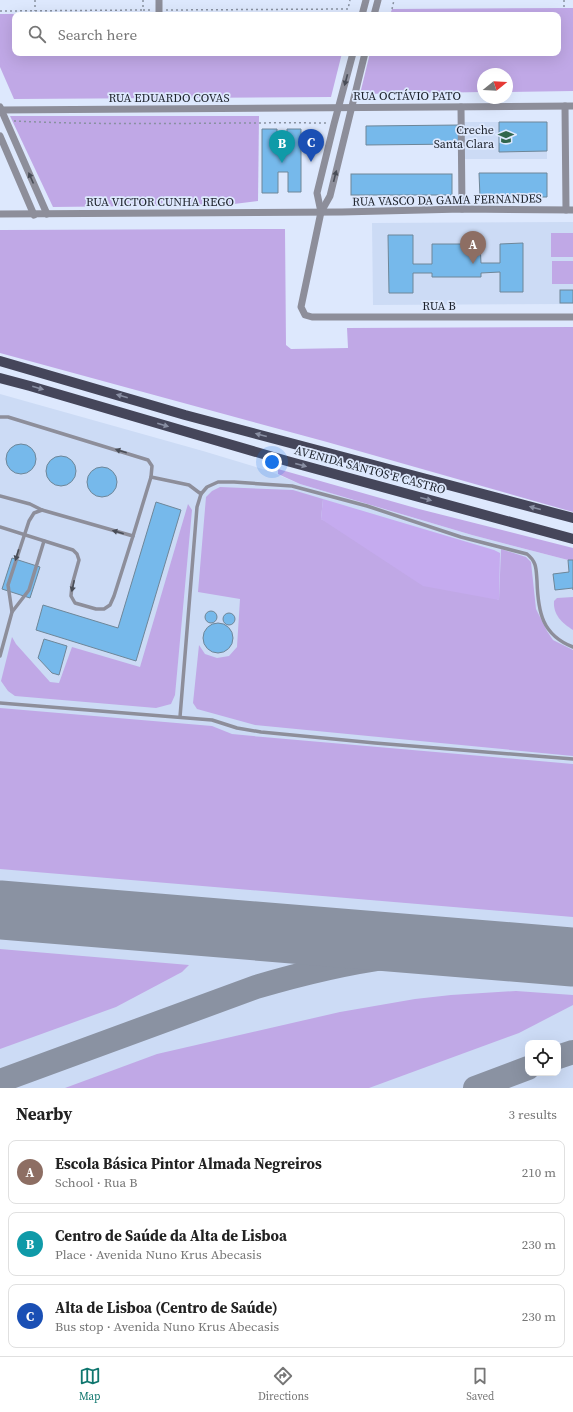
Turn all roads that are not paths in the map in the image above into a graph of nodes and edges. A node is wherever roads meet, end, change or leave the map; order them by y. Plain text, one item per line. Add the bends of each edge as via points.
1 (159, 0) edge
2 (366, 0) edge
3 (378, 0) edge
4 (159, 12) edge
5 (363, 12) edge
6 (375, 12) edge
7 (352, 56) edge
8 (364, 56) edge
9 (569, 106) edge
10 (461, 107) junction
11 (338, 108) junction
12 (352, 108) junction
13 (0, 109) edge
14 (0, 136) edge
15 (462, 209) junction
16 (570, 210) edge
17 (321, 212) junction
18 (0, 214) edge
19 (47, 214) junction
20 (34, 215) junction
21 (573, 317) edge
22 (0, 361) edge
23 (0, 378) edge
24 (0, 417) edge
25 (151, 476) junction
26 (200, 494) junction
27 (0, 496) edge
28 (42, 510) junction
29 (573, 518) edge
30 (0, 527) edge
31 (24, 535) junction
32 (133, 536) junction
33 (573, 539) edge
34 (44, 541) junction
35 (12, 612) junction
36 (573, 647) edge
37 (0, 656) edge
38 (0, 703) edge
39 (180, 717) junction
40 (573, 760) edge

1 - 4 street
2 - 5 street
3 - 6 street
7 -> 11 street
8 - 12 street
9 - 10 street, RUA OCTÁVIO PATO
9 - 16 street
10 - 12 street, RUA OCTÁVIO PATO
10 - 15 street
11 - 12 street, RUA OCTÁVIO PATO
11 - 13 street, RUA EDUARDO COVAS
11 - 17 street via 317,193
17 -> 12 street via 330,196
19 -> 13 street
14 - 20 street
15 - 16 street, RUA VASCO DA GAMA FERNANDES
15 - 17 street, RUA VASCO DA GAMA FERNANDES
17 - 19 street, RUA VICTOR CUNHA REGO
17 - 21 street, RUA B via 301,307 305,314 312,317
18 - 20 street, RUA VICTOR CUNHA REGO
19 - 20 street, RUA VICTOR CUNHA REGO
29 -> 22 main road, AVENIDA SANTOS E CASTRO via 185,415
23 -> 33 main road, AVENIDA SANTOS E CASTRO via 287,461
25 -> 24 lane via 152,466 148,460 8,417
25 - 26 lane via 189,485
25 - 32 lane
26 - 36 lane via 218,482 292,486 526,554 533,559 539,606 550,633
26 - 39 lane
27 - 28 lane
28 - 31 lane via 34,513
32 -> 28 lane
30 - 31 lane
31 - 34 lane
31 -> 35 lane via 8,585
34 -> 32 lane via 73,550 77,554 79,560 70,596 75,603 104,609 110,605 114,596
34 - 35 lane via 29,590
35 - 37 lane
38 - 39 lane
39 - 40 lane via 212,720 236,728 261,732

